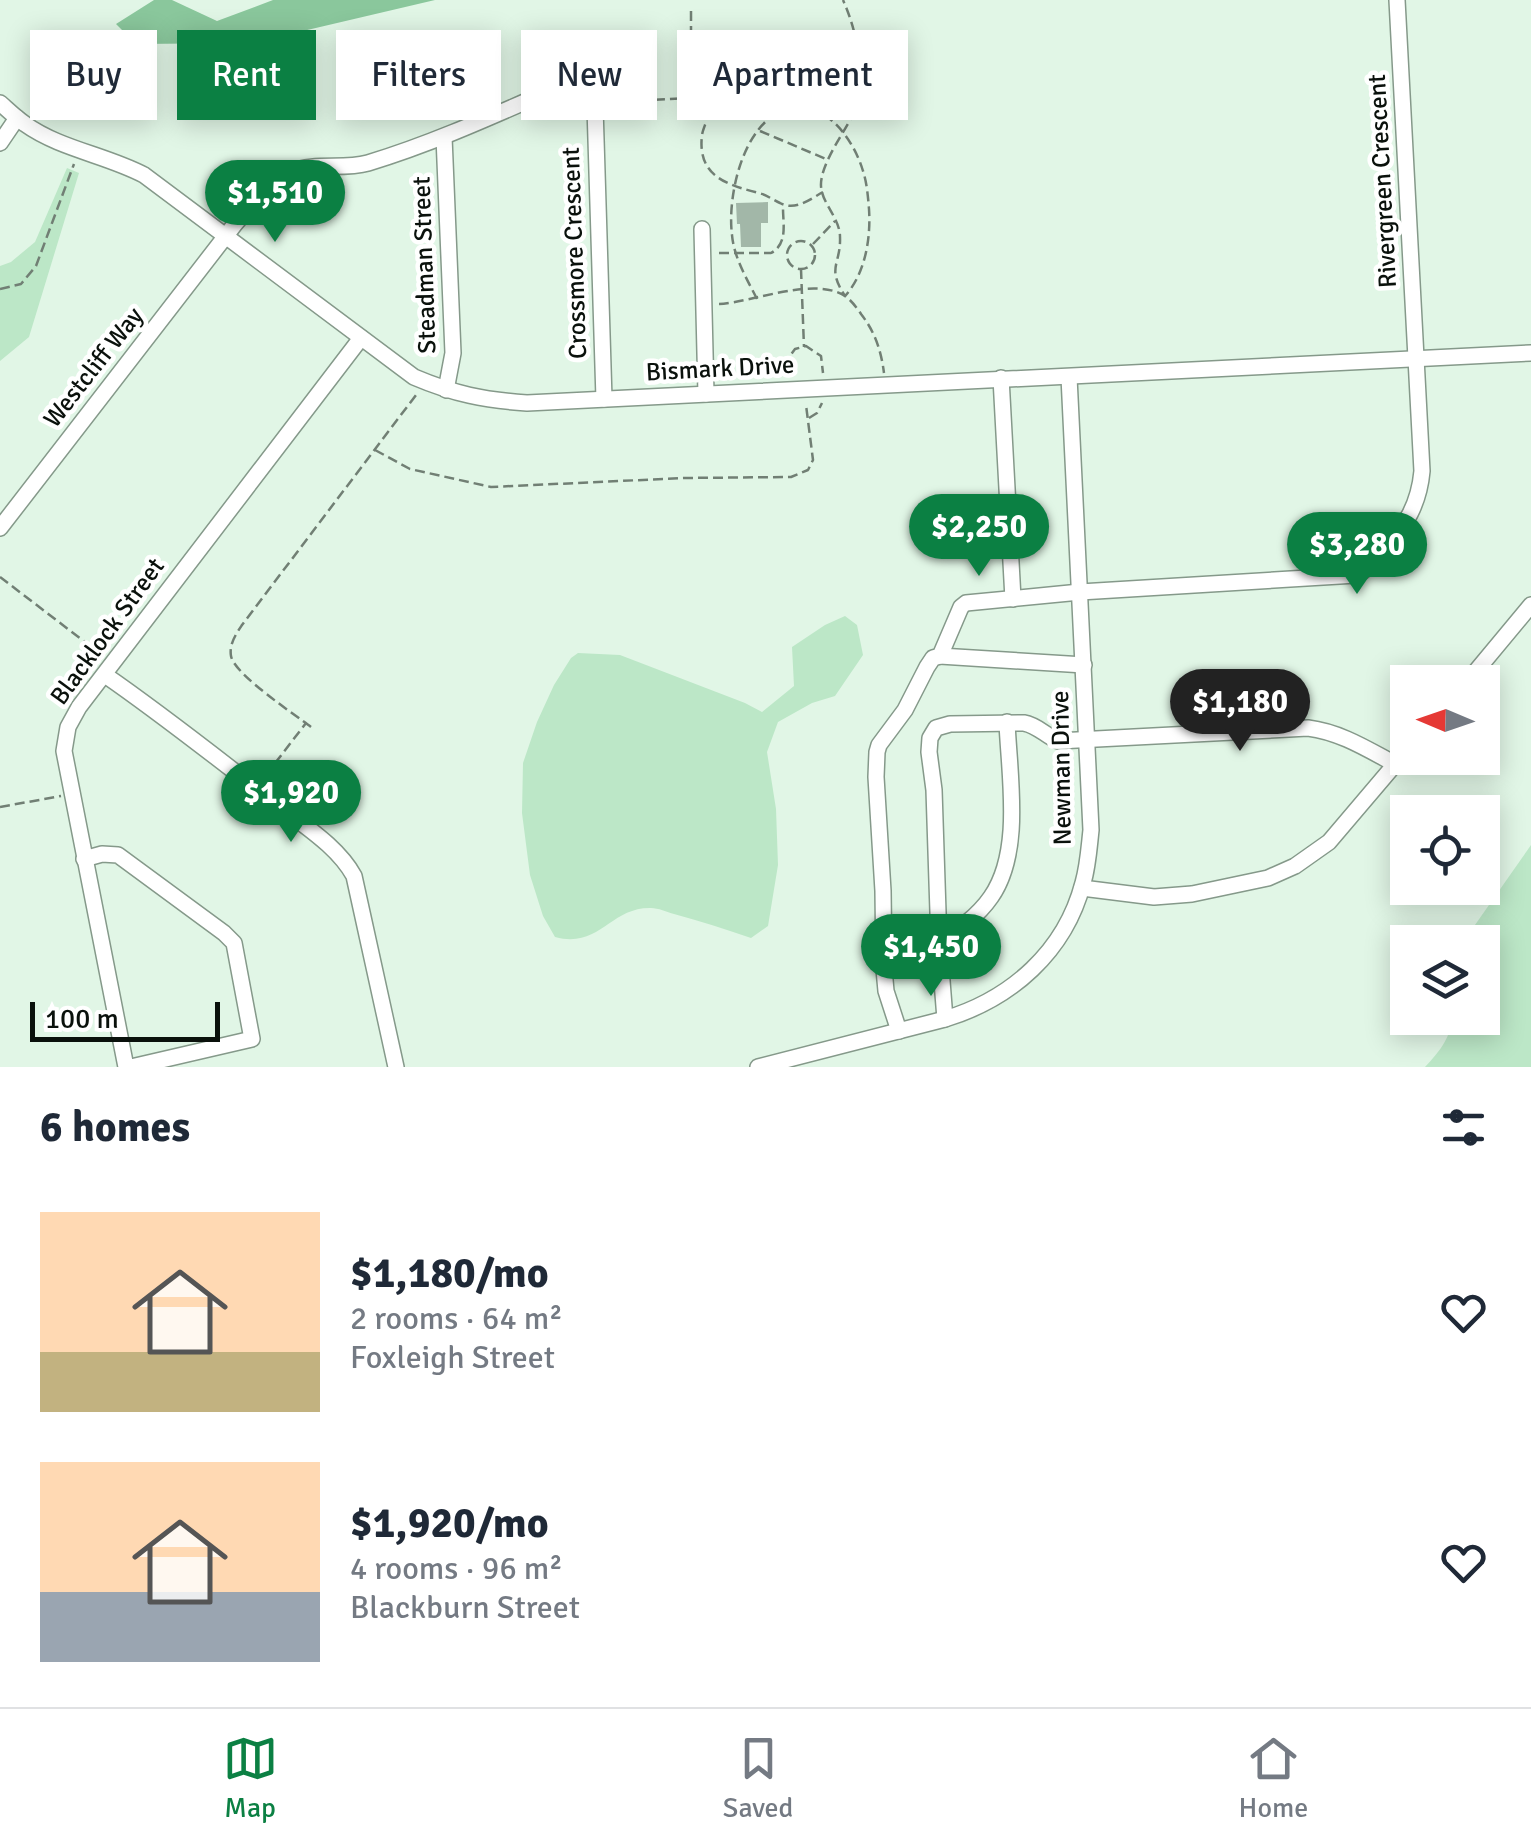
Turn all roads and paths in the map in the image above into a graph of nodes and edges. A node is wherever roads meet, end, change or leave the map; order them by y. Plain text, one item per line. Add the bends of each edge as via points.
1 (843, 0) edge
2 (1397, 0) edge
3 (690, 11) dead end
4 (691, 30) edge
5 (0, 103) edge
6 (17, 118) junction
7 (706, 120) edge
8 (769, 120) edge
9 (830, 120) edge
10 (759, 130) junction
11 (843, 131) junction
12 (444, 138) junction
13 (0, 143) edge
14 (79, 149) junction
15 (829, 160) junction
16 (734, 188) junction
17 (823, 192) junction
18 (783, 204) junction
19 (836, 220) junction
20 (702, 229) dead end
21 (226, 236) junction
22 (783, 236) junction
23 (791, 244) junction
24 (812, 245) junction
25 (702, 252) junction
26 (737, 254) junction
27 (802, 269) junction
28 (0, 288) edge
29 (802, 288) junction
30 (845, 296) junction
31 (757, 300) junction
32 (704, 306) junction
33 (361, 338) junction
34 (804, 346) junction
35 (1531, 353) edge
36 (1416, 358) junction
37 (787, 367) dead end
38 (823, 375) dead end
39 (1069, 376) junction
40 (1001, 378) junction
41 (426, 382) junction
42 (885, 384) junction
43 (806, 388) junction
44 (446, 390) junction
45 (706, 394) junction
46 (604, 399) junction
47 (822, 400) dead end
48 (807, 418) junction
49 (375, 450) junction
50 (0, 528) edge
51 (0, 577) edge
52 (1080, 592) junction
53 (1012, 599) junction
54 (1531, 605) edge
55 (940, 656) junction
56 (1084, 665) junction
57 (1481, 665) edge
58 (110, 669) junction
59 (1007, 722) junction
60 (306, 723) junction
61 (311, 727) dead end
62 (1088, 740) junction
63 (1390, 761) edge
64 (1390, 770) edge
65 (256, 788) junction
66 (72, 794) junction
67 (0, 807) edge
68 (84, 859) junction
69 (1082, 888) junction
70 (939, 944) junction
71 (945, 1019) junction
72 (899, 1031) junction
73 (129, 1067) edge
74 (396, 1067) edge
75 (758, 1067) edge

1 - 11 path via 857,44 859,80
2 - 36 street, Rivergreen Crescent
3 - 4 path
5 - 6 street, Bismark Drive
6 - 13 street
6 - 14 street, Bismark Drive
7 - 16 path via 706,162
8 - 10 path
9 - 11 path
10 - 15 path
10 - 16 path
11 - 15 path
11 - 30 path via 863,170 870,220 862,264
12 - 21 street, Crossmore Crescent via 363,164 292,172
12 - 44 street, Steadman Street via 453,353
12 - 46 street, Crossmore Crescent via 560,86 573,85 590,97
14 - 21 street, Bismark Drive via 144,175
14 - 28 path via 36,266 20,284
15 - 17 path
16 - 18 path
16 - 26 path
17 - 18 path via 796,206
17 - 19 path
18 - 22 path
19 - 24 path
19 - 30 path via 841,242 834,269
20 - 25 street
21 - 33 street, Bismark Drive
21 - 50 street, Westcliff Way
22 - 23 path
22 - 26 path via 777,250
23 - 24 path
23 - 27 path via 789,262
24 - 27 path via 815,258
25 - 26 path
25 - 32 street
26 - 31 path
27 - 29 path
29 - 30 path
29 - 31 path
29 - 34 path
30 - 42 path via 878,342
31 - 32 path
32 - 45 street
33 - 41 street, Bismark Drive
33 - 58 street, Blacklock Street
34 - 37 path via 790,354
34 - 38 path via 821,356
35 - 36 street, Bismark Drive
36 - 39 street, Bismark Drive
36 - 52 street, Rivergreen Crescent via 1420,492 1404,528 1366,570
39 - 40 street, Bismark Drive
39 - 52 street, Newman Drive
40 - 42 street, Bismark Drive
40 - 53 street
41 - 44 street, Bismark Drive
41 - 49 path
42 - 43 street, Bismark Drive
43 - 45 street, Bismark Drive
43 - 48 path
44 - 46 street, Bismark Drive via 490,401
45 - 46 street, Bismark Drive
47 - 48 path via 822,408
48 - 49 path via 812,460 808,470 791,477 491,487 410,469
49 - 60 path via 232,641 238,669
51 - 58 path
52 - 53 street
52 - 56 street, Newman Drive
53 - 55 street via 966,603
54 - 57 street
55 - 56 street
55 - 72 street via 876,752 884,969
56 - 62 street, Newman Drive
58 - 65 street
58 - 66 street, Blacklock Street via 68,727 64,752
59 - 62 street via 1033,724 1058,741
59 - 70 street via 1009,852 1002,878 989,900
59 - 70 street via 950,724 930,738
60 - 61 path
60 - 65 path
62 - 63 street via 1308,728
62 - 69 street, Newman Drive via 1091,830
64 - 69 street via 1329,842 1268,878 1192,894
65 - 74 street via 354,876
66 - 67 path
66 - 68 street, Blacklock Street
68 - 73 street, Blacklock Street
68 - 73 street via 118,855 234,943 252,1039
69 - 71 street, Newman Drive via 1056,941 1018,984
70 - 71 street
71 - 72 street, Newman Drive
72 - 75 street, Newman Drive

